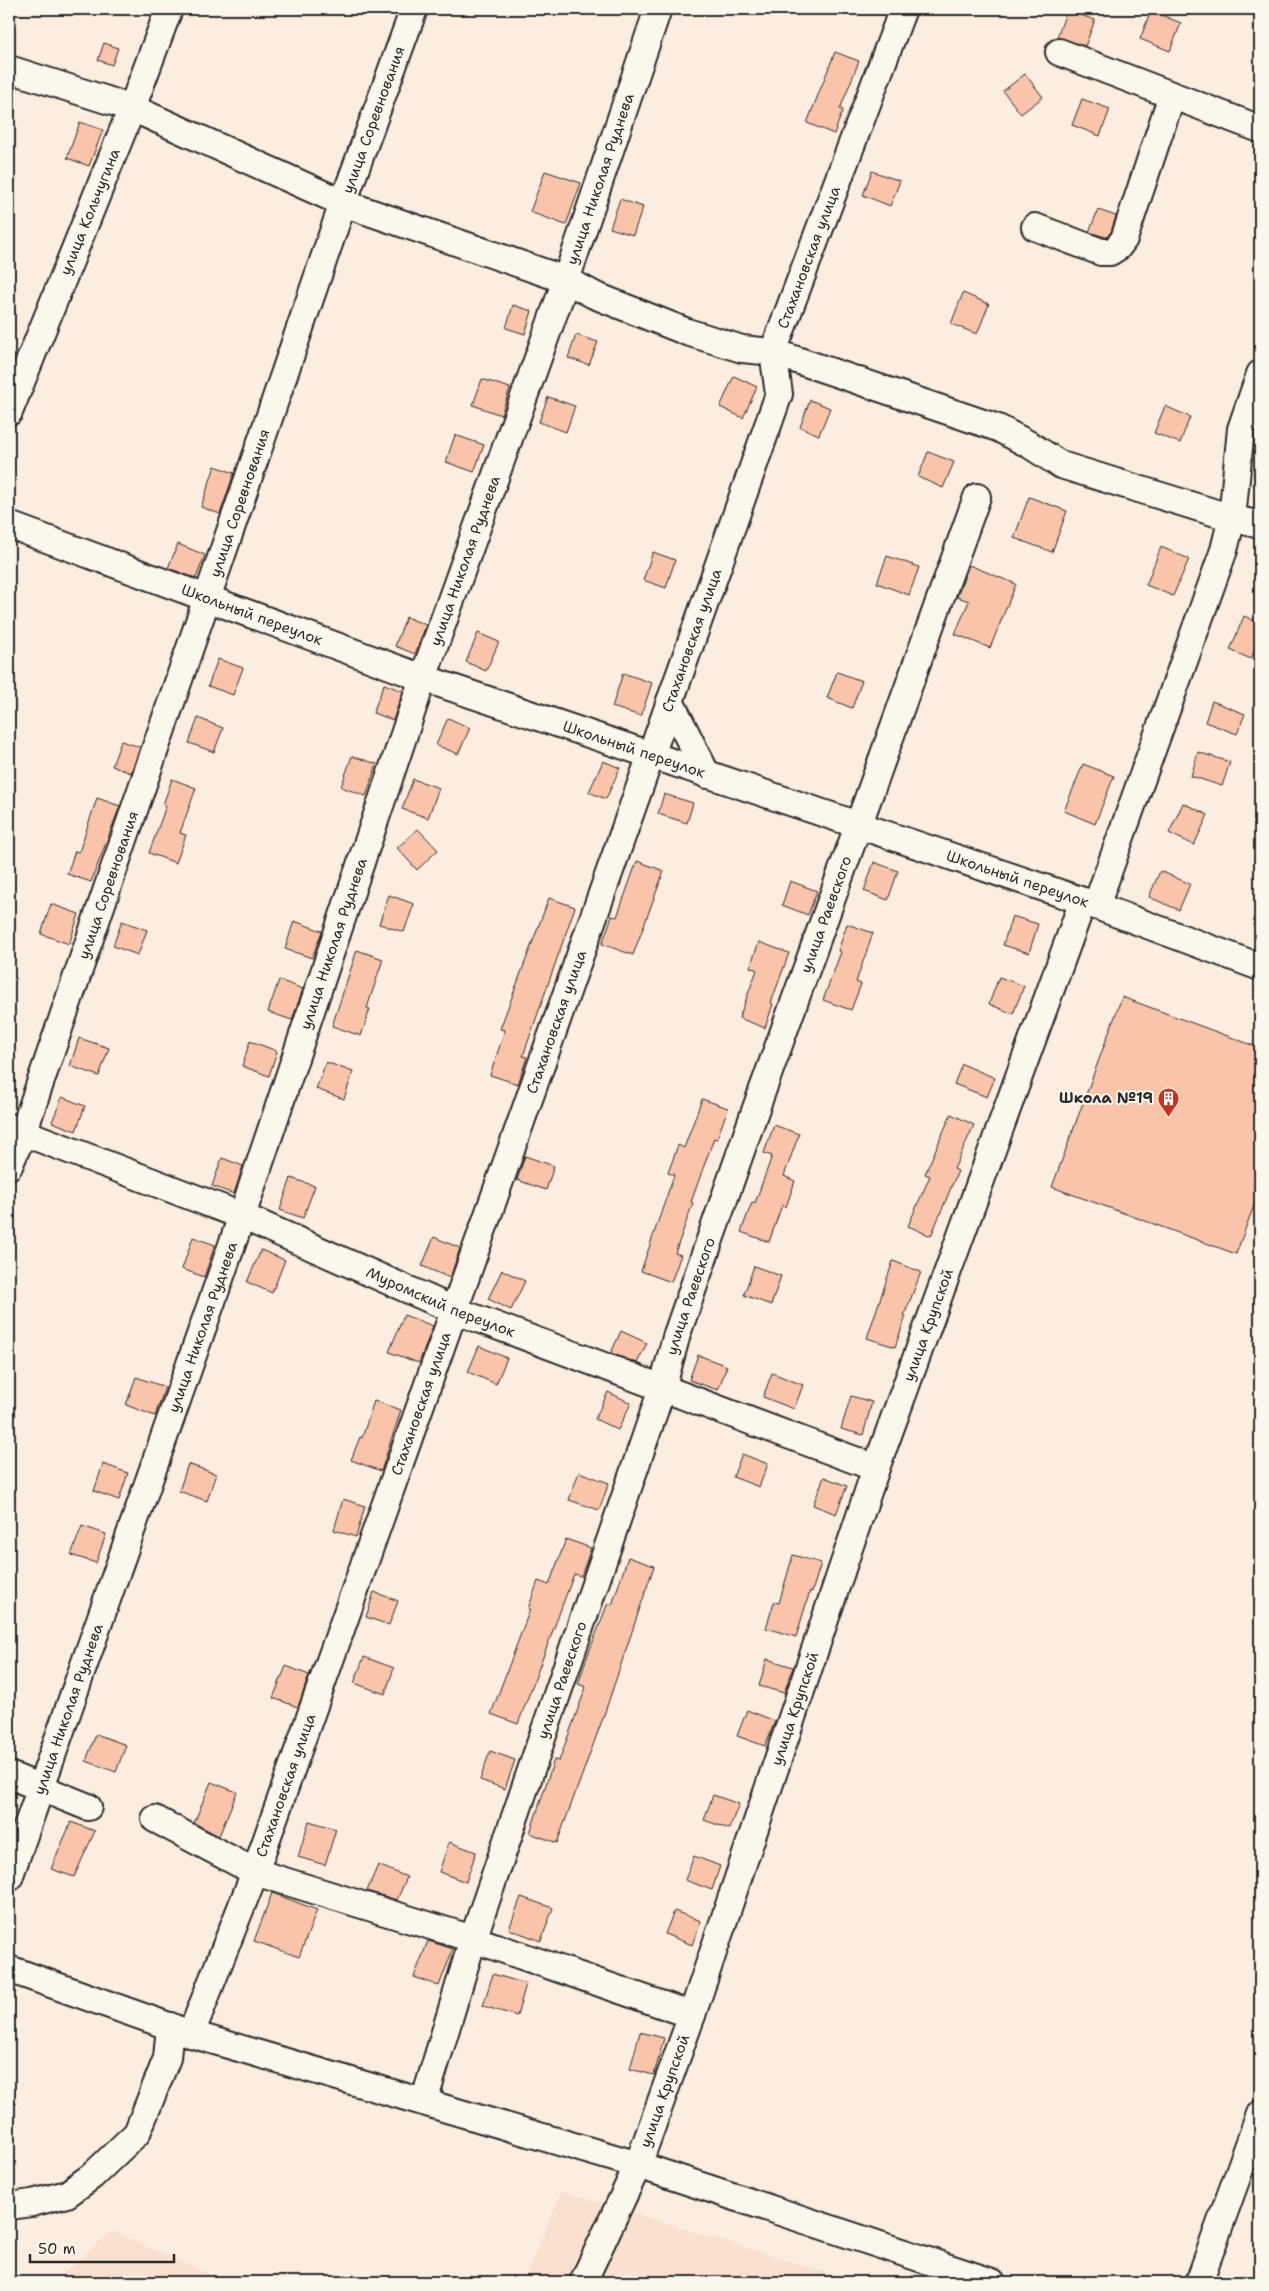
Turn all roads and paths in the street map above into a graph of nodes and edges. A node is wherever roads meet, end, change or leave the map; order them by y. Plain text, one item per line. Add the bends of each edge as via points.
1 (169, 9) edge
2 (414, 9) edge
3 (658, 9) edge
4 (903, 9) edge
5 (1059, 52) dead end
6 (9, 69) edge
7 (1172, 95) junction
8 (132, 108) junction
9 (1260, 130) edge
10 (343, 203) junction
11 (1035, 227) dead end
12 (566, 280) junction
13 (773, 352) junction
14 (1260, 374) edge
15 (9, 412) edge
16 (977, 497) dead end
17 (1232, 518) junction
18 (9, 525) edge
19 (1260, 525) edge
20 (206, 599) junction
21 (423, 678) junction
22 (670, 701) junction
23 (650, 756) junction
24 (707, 775) junction
25 (858, 826) junction
26 (1090, 904) junction
27 (1260, 968) edge
28 (16, 1130) edge
29 (9, 1166) edge
30 (242, 1216) junction
31 (454, 1310) junction
32 (662, 1389) junction
33 (876, 1468) junction
34 (9, 1775) edge
35 (42, 1789) junction
36 (88, 1807) dead end
37 (155, 1819) dead end
38 (255, 1872) junction
39 (9, 1878) edge
40 (473, 1939) junction
41 (9, 1969) edge
42 (692, 2016) junction
43 (180, 2030) junction
44 (424, 2102) junction
45 (1260, 2114) edge
46 (638, 2165) junction
47 (9, 2206) edge
48 (583, 2282) edge
49 (992, 2282) edge
50 (1198, 2282) edge

1 - 8 street, улица Кольчугина
2 - 10 street, улица Соревнования
3 - 12 street, улица Николая Руднева
4 - 13 street, Стахановская улица
5 - 7 street
6 - 8 street
7 - 9 street
7 - 11 street via 1130,224 1118,247 1110,252 1101,252
8 - 10 street
8 - 15 street, улица Кольчугина
10 - 12 street
10 - 20 street, улица Соревнования
12 - 13 street via 594,295 688,332 742,349
12 - 21 street, улица Николая Руднева
13 - 17 street via 998,428 1061,465
13 - 22 street, Стахановская улица via 779,394
14 - 17 street, улица Крупской via 1241,429
16 - 25 street, улица Раевского
17 - 19 street
17 - 26 street, улица Крупской via 1224,550 1147,768
18 - 20 street, Школьный переулок
20 - 21 street, Школьный переулок
20 - 28 street, улица Соревнования
21 - 23 street, Школьный переулок
21 - 30 street, улица Николая Руднева
22 - 23 street, Стахановская улица
22 - 24 street
23 - 24 street, Школьный переулок
23 - 31 street, Стахановская улица
24 - 25 street, Школьный переулок
25 - 26 street, Школьный переулок
25 - 32 street, улица Раевского via 677,1334
26 - 27 street, Школьный переулок
26 - 33 street, улица Крупской
28 - 29 street, улица Соревнования
28 - 30 street, Муромский переулок
30 - 31 street, Муромский переулок
30 - 35 street, улица Николая Руднева
31 - 32 street, Муромский переулок
31 - 38 street, Стахановская улица
32 - 33 street, Муромский переулок
32 - 40 street, улица Раевского
33 - 42 street, улица Крупской
34 - 35 street
35 - 36 street
35 - 39 street, улица Николая Руднева
37 - 38 street
38 - 40 street
38 - 43 street, Стахановская улица
40 - 42 street
40 - 44 street, улица Раевского
41 - 43 street
42 - 46 street, улица Крупской
43 - 44 street
43 - 47 street, Стахановская улица via 137,2133 92,2176 67,2194
44 - 46 street
45 - 50 street
46 - 48 street
46 - 49 street, улица Крупской

